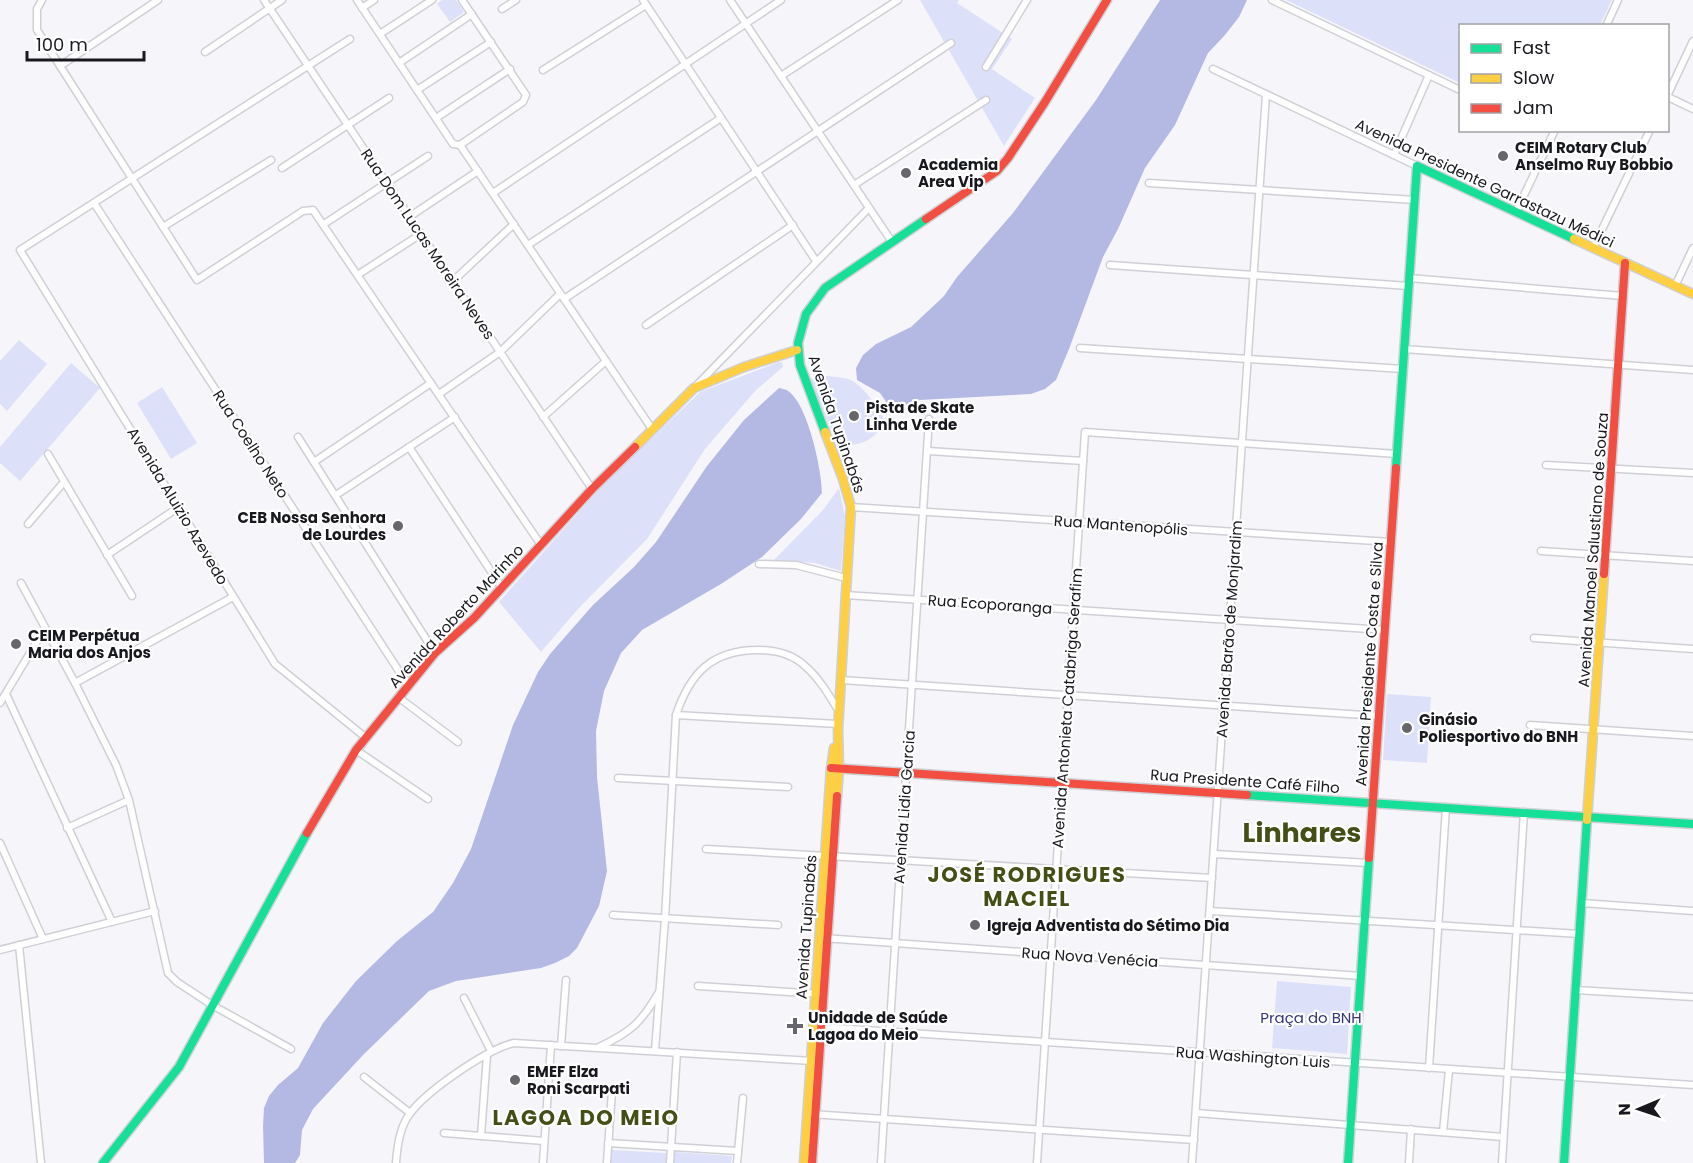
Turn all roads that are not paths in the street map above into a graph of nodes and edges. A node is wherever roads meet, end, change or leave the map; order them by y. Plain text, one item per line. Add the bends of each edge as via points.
1 (42, 0) edge
2 (158, 0) edge
3 (264, 0) edge
4 (282, 0) edge
5 (357, 0) edge
6 (374, 0) edge
7 (432, 0) edge
8 (462, 0) edge
9 (516, 0) edge
10 (730, 0) edge
11 (781, 0) edge
12 (898, 0) edge
13 (1027, 0) edge
14 (1107, 0) edge
15 (1272, 0) edge
16 (1618, 0) edge
17 (645, 2) edge
18 (270, 8) junction
19 (363, 8) junction
20 (502, 9) dead end
21 (472, 14) junction
22 (746, 23) junction
23 (1607, 24) edge
24 (380, 34) junction
25 (350, 39) dead end
26 (1693, 41) edge
27 (491, 42) junction
28 (951, 43) dead end
29 (205, 52) dead end
30 (399, 63) junction
31 (686, 64) junction
32 (60, 66) junction
33 (308, 66) junction
34 (986, 67) dead end
35 (510, 69) junction
36 (1213, 69) dead end
37 (543, 70) dead end
38 (1429, 75) junction
39 (781, 76) junction
40 (1459, 89) edge
41 (417, 90) junction
42 (1669, 93) edge
43 (1266, 95) junction
44 (1669, 96) edge
45 (389, 98) dead end
46 (986, 100) dead end
47 (1693, 109) edge
48 (436, 118) junction
49 (721, 118) junction
50 (348, 125) junction
51 (818, 131) junction
52 (1649, 132) edge
53 (1554, 133) edge
54 (460, 145) junction
55 (1394, 155) junction
56 (428, 156) dead end
57 (271, 160) dead end
58 (1417, 166) junction
59 (282, 168) dead end
60 (478, 171) junction
61 (757, 171) junction
62 (132, 178) junction
63 (387, 183) junction
64 (1149, 183) dead end
65 (854, 185) junction
66 (1259, 190) junction
67 (493, 193) junction
68 (1414, 200) junction
69 (94, 203) junction
70 (869, 208) junction
71 (1516, 212) junction
72 (409, 217) junction
73 (324, 224) junction
74 (514, 224) junction
75 (793, 225) junction
76 (163, 227) junction
77 (421, 234) junction
78 (892, 242) junction
79 (528, 245) junction
80 (1593, 248) junction
81 (1693, 248) edge
82 (816, 261) junction
83 (1625, 263) junction
84 (1110, 265) dead end
85 (358, 274) junction
86 (1253, 275) junction
87 (453, 281) junction
88 (1409, 282) junction
89 (1675, 286) junction
90 (1693, 294) edge
91 (562, 296) junction
92 (1623, 296) junction
93 (646, 325) dead end
94 (1080, 348) dead end
95 (1404, 349) junction
96 (797, 350) junction
97 (500, 352) junction
98 (1248, 359) junction
99 (606, 361) junction
100 (1619, 365) junction
101 (1403, 369) junction
102 (1693, 370) edge
103 (431, 383) junction
104 (694, 388) junction
105 (439, 394) junction
106 (454, 417) junction
107 (543, 417) junction
108 (929, 419) dead end
109 (652, 429) junction
110 (297, 437) dead end
111 (1242, 443) junction
112 (409, 447) junction
113 (928, 451) junction
114 (48, 454) dead end
115 (1397, 454) junction
116 (1083, 461) junction
117 (314, 462) junction
118 (1546, 465) dead end
119 (1612, 468) junction
120 (1693, 473) edge
121 (64, 482) junction
122 (592, 489) junction
123 (336, 495) junction
124 (179, 507) junction
125 (850, 507) junction
126 (924, 512) junction
127 (1079, 522) junction
128 (28, 524) dead end
129 (1236, 532) junction
130 (1391, 542) junction
131 (541, 545) junction
132 (1541, 551) dead end
133 (107, 555) junction
134 (1606, 555) junction
135 (1693, 561) edge
136 (759, 564) dead end
137 (846, 578) junction
138 (21, 583) dead end
139 (502, 588) junction
140 (846, 595) junction
141 (132, 596) dead end
142 (233, 597) junction
143 (918, 600) junction
144 (1073, 610) junction
145 (1230, 620) junction
146 (45, 628) junction
147 (1385, 630) junction
148 (1534, 638) dead end
149 (1600, 643) junction
150 (1693, 649) edge
151 (435, 653) junction
152 (841, 680) junction
153 (75, 683) junction
154 (408, 685) junction
155 (912, 685) junction
156 (6, 694) junction
157 (1067, 695) junction
158 (398, 698) junction
159 (0, 703) edge
160 (1224, 706) junction
161 (839, 710) junction
162 (676, 716) junction
163 (1379, 716) junction
164 (1530, 725) dead end
165 (838, 727) junction
166 (1594, 729) junction
167 (1693, 736) edge
168 (365, 737) junction
169 (458, 742) dead end
170 (356, 750) junction
171 (835, 768) junction
172 (906, 773) junction
173 (618, 778) dead end
174 (672, 781) junction
175 (1062, 783) junction
176 (788, 787) dead end
177 (1218, 793) junction
178 (428, 799) dead end
179 (129, 800) junction
180 (1374, 802) junction
181 (1446, 807) junction
182 (1524, 812) junction
183 (1588, 817) junction
184 (1693, 824) edge
185 (67, 828) junction
186 (0, 843) edge
187 (706, 849) dead end
188 (1214, 854) junction
189 (829, 856) junction
190 (901, 860) junction
191 (1369, 863) junction
192 (1056, 869) junction
193 (1212, 878) junction
194 (1582, 903) junction
195 (155, 911) junction
196 (1210, 911) junction
197 (1693, 911) edge
198 (613, 915) dead end
199 (665, 919) junction
200 (112, 922) junction
201 (1365, 922) junction
202 (778, 925) dead end
203 (1438, 926) junction
204 (1517, 931) junction
205 (1580, 934) junction
206 (823, 938) junction
207 (43, 939) junction
208 (895, 943) junction
209 (19, 945) junction
210 (0, 950) edge
211 (1050, 954) junction
212 (1206, 965) junction
213 (1361, 976) junction
214 (566, 980) dead end
215 (698, 986) dead end
216 (1576, 990) junction
217 (659, 991) junction
218 (819, 994) junction
219 (1693, 997) edge
220 (464, 998) dead end
221 (212, 1005) junction
222 (817, 1026) junction
223 (889, 1031) junction
224 (1044, 1042) junction
225 (551, 1045) junction
226 (561, 1046) junction
227 (599, 1047) junction
228 (291, 1049) dead end
229 (655, 1051) junction
230 (677, 1052) junction
231 (489, 1053) junction
232 (1200, 1053) junction
233 (815, 1061) junction
234 (1355, 1064) junction
235 (1429, 1068) junction
236 (1449, 1070) junction
237 (1507, 1073) junction
238 (364, 1077) dead end
239 (1570, 1077) junction
240 (1693, 1085) edge
241 (612, 1091) dead end
242 (743, 1098) dead end
243 (410, 1113) junction
244 (1196, 1113) junction
245 (811, 1114) junction
246 (884, 1119) junction
247 (1351, 1125) junction
248 (1411, 1129) junction
249 (1039, 1130) junction
250 (1443, 1132) junction
251 (444, 1133) dead end
252 (481, 1136) junction
253 (1503, 1137) junction
254 (1194, 1140) junction
255 (544, 1142) junction
256 (608, 1143) junction
257 (672, 1146) junction
258 (738, 1151) junction
259 (41, 1163) edge
260 (103, 1163) edge
261 (396, 1163) edge
262 (543, 1163) edge
263 (607, 1163) edge
264 (670, 1163) edge
265 (737, 1163) edge
266 (804, 1163) edge
267 (812, 1163) edge
268 (881, 1163) edge
269 (1036, 1163) edge
270 (1192, 1163) edge
271 (1348, 1163) edge
272 (1408, 1163) edge
273 (1502, 1163) edge
274 (1565, 1163) edge

1 - 32 street via 37,9 37,30
2 - 32 street
3 - 18 street, Rua Dom Lucas Moreira Neves
4 - 18 street
5 - 19 street
6 - 19 street
7 - 24 street
8 - 21 street
9 - 20 street
10 - 22 street
11 - 22 street
12 - 39 street
13 - 34 street
14 - 78 main road, Avenida Tupinabás via 997,171
15 - 38 street
16 - 23 street
17 - 31 street
17 - 37 street
18 - 29 street
18 - 33 street, Rua Dom Lucas Moreira Neves
19 - 24 street
21 - 27 street
21 - 30 street
22 - 31 street
22 - 39 street
24 - 30 street
25 - 33 street
26 - 42 street
27 - 35 street
27 - 41 street
28 - 51 street
30 - 41 street
31 - 49 street
31 - 67 street
32 - 62 street
33 - 50 street, Rua Dom Lucas Moreira Neves
33 - 62 street
35 - 48 street
35 - 54 street via 525,91 525,99
36 - 43 street, Avenida Presidente Garrastazu Médici
38 - 40 street
38 - 55 street
39 - 51 street
41 - 48 street
43 - 55 street, Avenida Presidente Garrastazu Médici
43 - 66 street, Avenida Barão de Monjardim
44 - 47 street
45 - 50 street
46 - 65 street
48 - 54 street via 453,144
49 - 61 street
49 - 79 street
50 - 59 street
50 - 63 street, Rua Dom Lucas Moreira Neves
51 - 61 street
51 - 65 street
52 - 80 street
53 - 71 street
54 - 60 street
55 - 58 street, Avenida Presidente Garrastazu Médici
56 - 63 street
57 - 76 street
58 - 68 main road, Avenida Presidente Costa e Silva
58 - 71 main road, Avenida Presidente Garrastazu Médici
60 - 67 street
60 - 72 street
61 - 75 street
61 - 91 street
62 - 69 street
62 - 76 street
63 - 72 street, Rua Dom Lucas Moreira Neves
63 - 73 street
64 - 66 street
65 - 70 street
66 - 68 street
66 - 86 street, Avenida Barão de Monjardim
67 - 74 street
68 - 88 main road, Avenida Presidente Costa e Silva
69 - 124 street, Avenida Aluizio Azevedo via 20,250
69 - 154 street, Rua Coelho Neto
70 - 78 street
70 - 82 street, Avenida Roberto Marinho
71 - 80 main road, Avenida Presidente Garrastazu Médici
72 - 77 street, Rua Dom Lucas Moreira Neves
73 - 76 street via 313,210 303,211 197,280
73 - 85 street
74 - 79 street
74 - 87 street
75 - 82 street
75 - 93 street
77 - 85 street
77 - 87 street, Rua Dom Lucas Moreira Neves
78 - 96 main road, Avenida Tupinabás via 816,297 805,317
79 - 91 street
80 - 83 main road, Avenida Presidente Garrastazu Médici
81 - 89 street
82 - 104 street, Avenida Roberto Marinho
83 - 89 main road, Avenida Presidente Garrastazu Médici
83 - 92 main road, Avenida Manoel Salustiano de Souza
84 - 86 street
85 - 103 street
86 - 88 street
86 - 98 street, Avenida Barão de Monjardim
87 - 97 street, Rua Dom Lucas Moreira Neves
88 - 92 street
88 - 95 main road, Avenida Presidente Costa e Silva
89 - 90 main road, Avenida Presidente Garrastazu Médici
91 - 97 street
91 - 99 street
92 - 100 main road, Avenida Manoel Salustiano de Souza
94 - 98 street
95 - 100 street
95 - 101 main road, Avenida Presidente Costa e Silva
96 - 104 main road
96 - 125 main road, Avenida Tupinabás
97 - 105 street
97 - 107 street, Rua Dom Lucas Moreira Neves
98 - 101 street
98 - 111 street, Avenida Barão de Monjardim
99 - 107 street
99 - 109 street
100 - 102 street
100 - 119 main road, Avenida Manoel Salustiano de Souza
101 - 115 main road, Avenida Presidente Costa e Silva
103 - 105 street
103 - 117 street
104 - 109 main road, Avenida Roberto Marinho
105 - 106 street
106 - 112 street
106 - 131 street
107 - 122 street, Rua Dom Lucas Moreira Neves
108 - 113 street, Avenida Lidia Garcia
109 - 122 main road, Avenida Roberto Marinho
110 - 117 street
111 - 115 street
111 - 116 street, Avenida Antonieta Catabriga Serafim via 1085,432
111 - 129 street, Avenida Barão de Monjardim
112 - 123 street
112 - 139 street
113 - 116 street
113 - 126 street, Avenida Lidia Garcia
114 - 121 street
115 - 130 main road, Avenida Presidente Costa e Silva
116 - 127 street, Avenida Antonieta Catabriga Serafim
117 - 123 street
118 - 119 street
119 - 120 street
119 - 134 main road, Avenida Manoel Salustiano de Souza
121 - 128 street
121 - 133 street
122 - 131 main road, Avenida Roberto Marinho
123 - 151 street
124 - 133 street
124 - 142 street, Avenida Aluizio Azevedo
125 - 126 street, Rua Mantenopólis
125 - 137 main road, Avenida Tupinabás
126 - 127 street, Rua Mantenopólis
126 - 143 street, Avenida Lidia Garcia
127 - 129 street, Rua Mantenopólis
127 - 144 street, Avenida Antonieta Catabriga Serafim
129 - 130 street, Rua Mantenopólis
129 - 145 street, Avenida Barão de Monjardim
130 - 147 main road, Avenida Presidente Costa e Silva
131 - 139 main road, Avenida Roberto Marinho
132 - 134 street
133 - 141 street
134 - 135 street
134 - 149 main road, Avenida Manoel Salustiano de Souza
136 - 137 street via 796,565
137 - 140 main road, Avenida Tupinabás
138 - 146 street
139 - 151 main road, Avenida Roberto Marinho
140 - 143 street, Rua Ecoporanga
140 - 152 main road, Avenida Tupinabás
142 - 153 street
142 - 168 street, Avenida Aluizio Azevedo via 275,664
143 - 144 street, Rua Ecoporanga
143 - 155 street, Avenida Lidia Garcia
144 - 145 street, Rua Ecoporanga
144 - 157 street, Avenida Antonieta Catabriga Serafim
145 - 147 street, Rua Ecoporanga
145 - 160 street, Avenida Barão de Monjardim
146 - 153 street
146 - 156 street
147 - 163 main road, Avenida Presidente Costa e Silva
148 - 149 street
149 - 150 street
149 - 166 main road, Avenida Manoel Salustiano de Souza
151 - 154 main road, Avenida Roberto Marinho
152 - 155 street
152 - 161 main road, Avenida Tupinabás
153 - 179 street
154 - 158 main road, Avenida Roberto Marinho
155 - 157 street
155 - 172 street, Avenida Lidia Garcia
156 - 159 street
156 - 185 street
157 - 160 street
157 - 175 street, Avenida Antonieta Catabriga Serafim
158 - 168 main road, Avenida Roberto Marinho
158 - 169 street
160 - 163 street
160 - 177 street, Avenida Barão de Monjardim
161 - 162 street via 805,665 774,650 748,650 725,654 708,664 693,678
161 - 165 main road, Avenida Tupinabás
162 - 165 street
162 - 174 street
163 - 180 main road, Avenida Presidente Costa e Silva
164 - 166 street
165 - 171 main road, Avenida Tupinabás
166 - 167 street
166 - 183 main road, Avenida Manoel Salustiano de Souza
168 - 170 main road, Avenida Roberto Marinho
170 - 178 street
170 - 221 main road, Avenida Roberto Marinho
171 - 172 main road, Rua Presidente Café Filho
171 - 189 main road, Avenida Tupinabás
172 - 175 main road, Rua Presidente Café Filho
172 - 190 street, Avenida Lidia Garcia
173 - 174 street
174 - 176 street
174 - 199 street
175 - 177 main road, Rua Presidente Café Filho
175 - 192 street, Avenida Antonieta Catabriga Serafim
177 - 180 main road, Rua Presidente Café Filho
177 - 188 street, Avenida Barão de Monjardim
179 - 185 street
179 - 195 street
180 - 181 main road, Rua Presidente Café Filho
180 - 191 main road, Avenida Presidente Costa e Silva
181 - 182 main road, Rua Presidente Café Filho
181 - 203 street
182 - 183 main road, Rua Presidente Café Filho
182 - 204 street
183 - 184 main road, Rua Presidente Café Filho
183 - 194 main road, Avenida Manoel Salustiano de Souza
185 - 200 street
186 - 207 street
187 - 189 street
188 - 191 street
188 - 193 street, Avenida Barão de Monjardim
189 - 190 street
189 - 206 main road, Avenida Tupinabás
190 - 192 street
190 - 208 street, Avenida Lidia Garcia
191 - 201 main road, Avenida Presidente Costa e Silva
192 - 193 street
192 - 211 street, Avenida Antonieta Catabriga Serafim
193 - 196 street, Avenida Barão de Monjardim
194 - 197 street
194 - 205 main road, Avenida Manoel Salustiano de Souza
195 - 200 street
195 - 221 street via 168,973
196 - 201 street
196 - 212 street, Avenida Barão de Monjardim
198 - 199 street
199 - 202 street
199 - 217 street
200 - 207 street
201 - 203 street
201 - 213 main road, Avenida Presidente Costa e Silva
203 - 204 street
203 - 235 street
204 - 205 street
204 - 237 street
205 - 216 main road, Avenida Manoel Salustiano de Souza
206 - 208 street, Rua Nova Venécia
206 - 218 main road, Avenida Tupinabás
207 - 209 street
208 - 211 street, Rua Nova Venécia
208 - 223 street, Avenida Lidia Garcia
209 - 210 street
209 - 259 street
211 - 212 street, Rua Nova Venécia
211 - 224 street, Avenida Antonieta Catabriga Serafim
212 - 213 street, Rua Nova Venécia
212 - 232 street, Avenida Barão de Monjardim
213 - 234 main road, Avenida Presidente Costa e Silva
214 - 226 street
215 - 218 street
216 - 219 street
216 - 239 main road, Avenida Manoel Salustiano de Souza
217 - 227 street via 637,1024
217 - 229 street
218 - 222 main road, Avenida Tupinabás
220 - 231 street
221 - 228 street
221 - 260 main road, Avenida Roberto Marinho via 179,1067
222 - 223 street, Rua Washington Luis
222 - 233 main road, Avenida Tupinabás
223 - 224 street, Rua Washington Luis
223 - 246 street, Avenida Lidia Garcia
224 - 232 street, Rua Washington Luis
224 - 249 street, Avenida Antonieta Catabriga Serafim
225 - 226 street
225 - 231 street via 514,1043
225 - 255 street
226 - 227 street
227 - 229 street
229 - 230 street
230 - 233 street
230 - 257 street
231 - 243 street via 424,1098
231 - 252 street
232 - 234 street, Rua Washington Luis
232 - 244 street, Avenida Barão de Monjardim
233 - 245 main road, Avenida Tupinabás
234 - 235 street, Rua Washington Luis
234 - 247 main road, Avenida Presidente Costa e Silva
235 - 236 street, Rua Washington Luis
236 - 237 street, Rua Washington Luis
236 - 250 street
237 - 239 street, Rua Washington Luis
237 - 253 street
238 - 243 street
239 - 240 street, Rua Washington Luis
239 - 274 main road, Avenida Manoel Salustiano de Souza
241 - 256 street
242 - 258 street
243 - 261 street
244 - 247 street
244 - 254 street, Avenida Barão de Monjardim
245 - 246 street
245 - 266 main road, Avenida Tupinabás
245 - 267 main road, Avenida Tupinabás
246 - 249 street
246 - 268 street, Avenida Lidia Garcia
247 - 248 street
247 - 271 main road, Avenida Presidente Costa e Silva
248 - 250 street
248 - 272 street
249 - 254 street
249 - 269 street, Avenida Antonieta Catabriga Serafim
250 - 253 street
251 - 252 street
252 - 255 street
253 - 273 street
254 - 270 street, Avenida Barão de Monjardim
255 - 262 street
256 - 257 street
256 - 263 street
257 - 258 street
257 - 264 street
258 - 265 street

